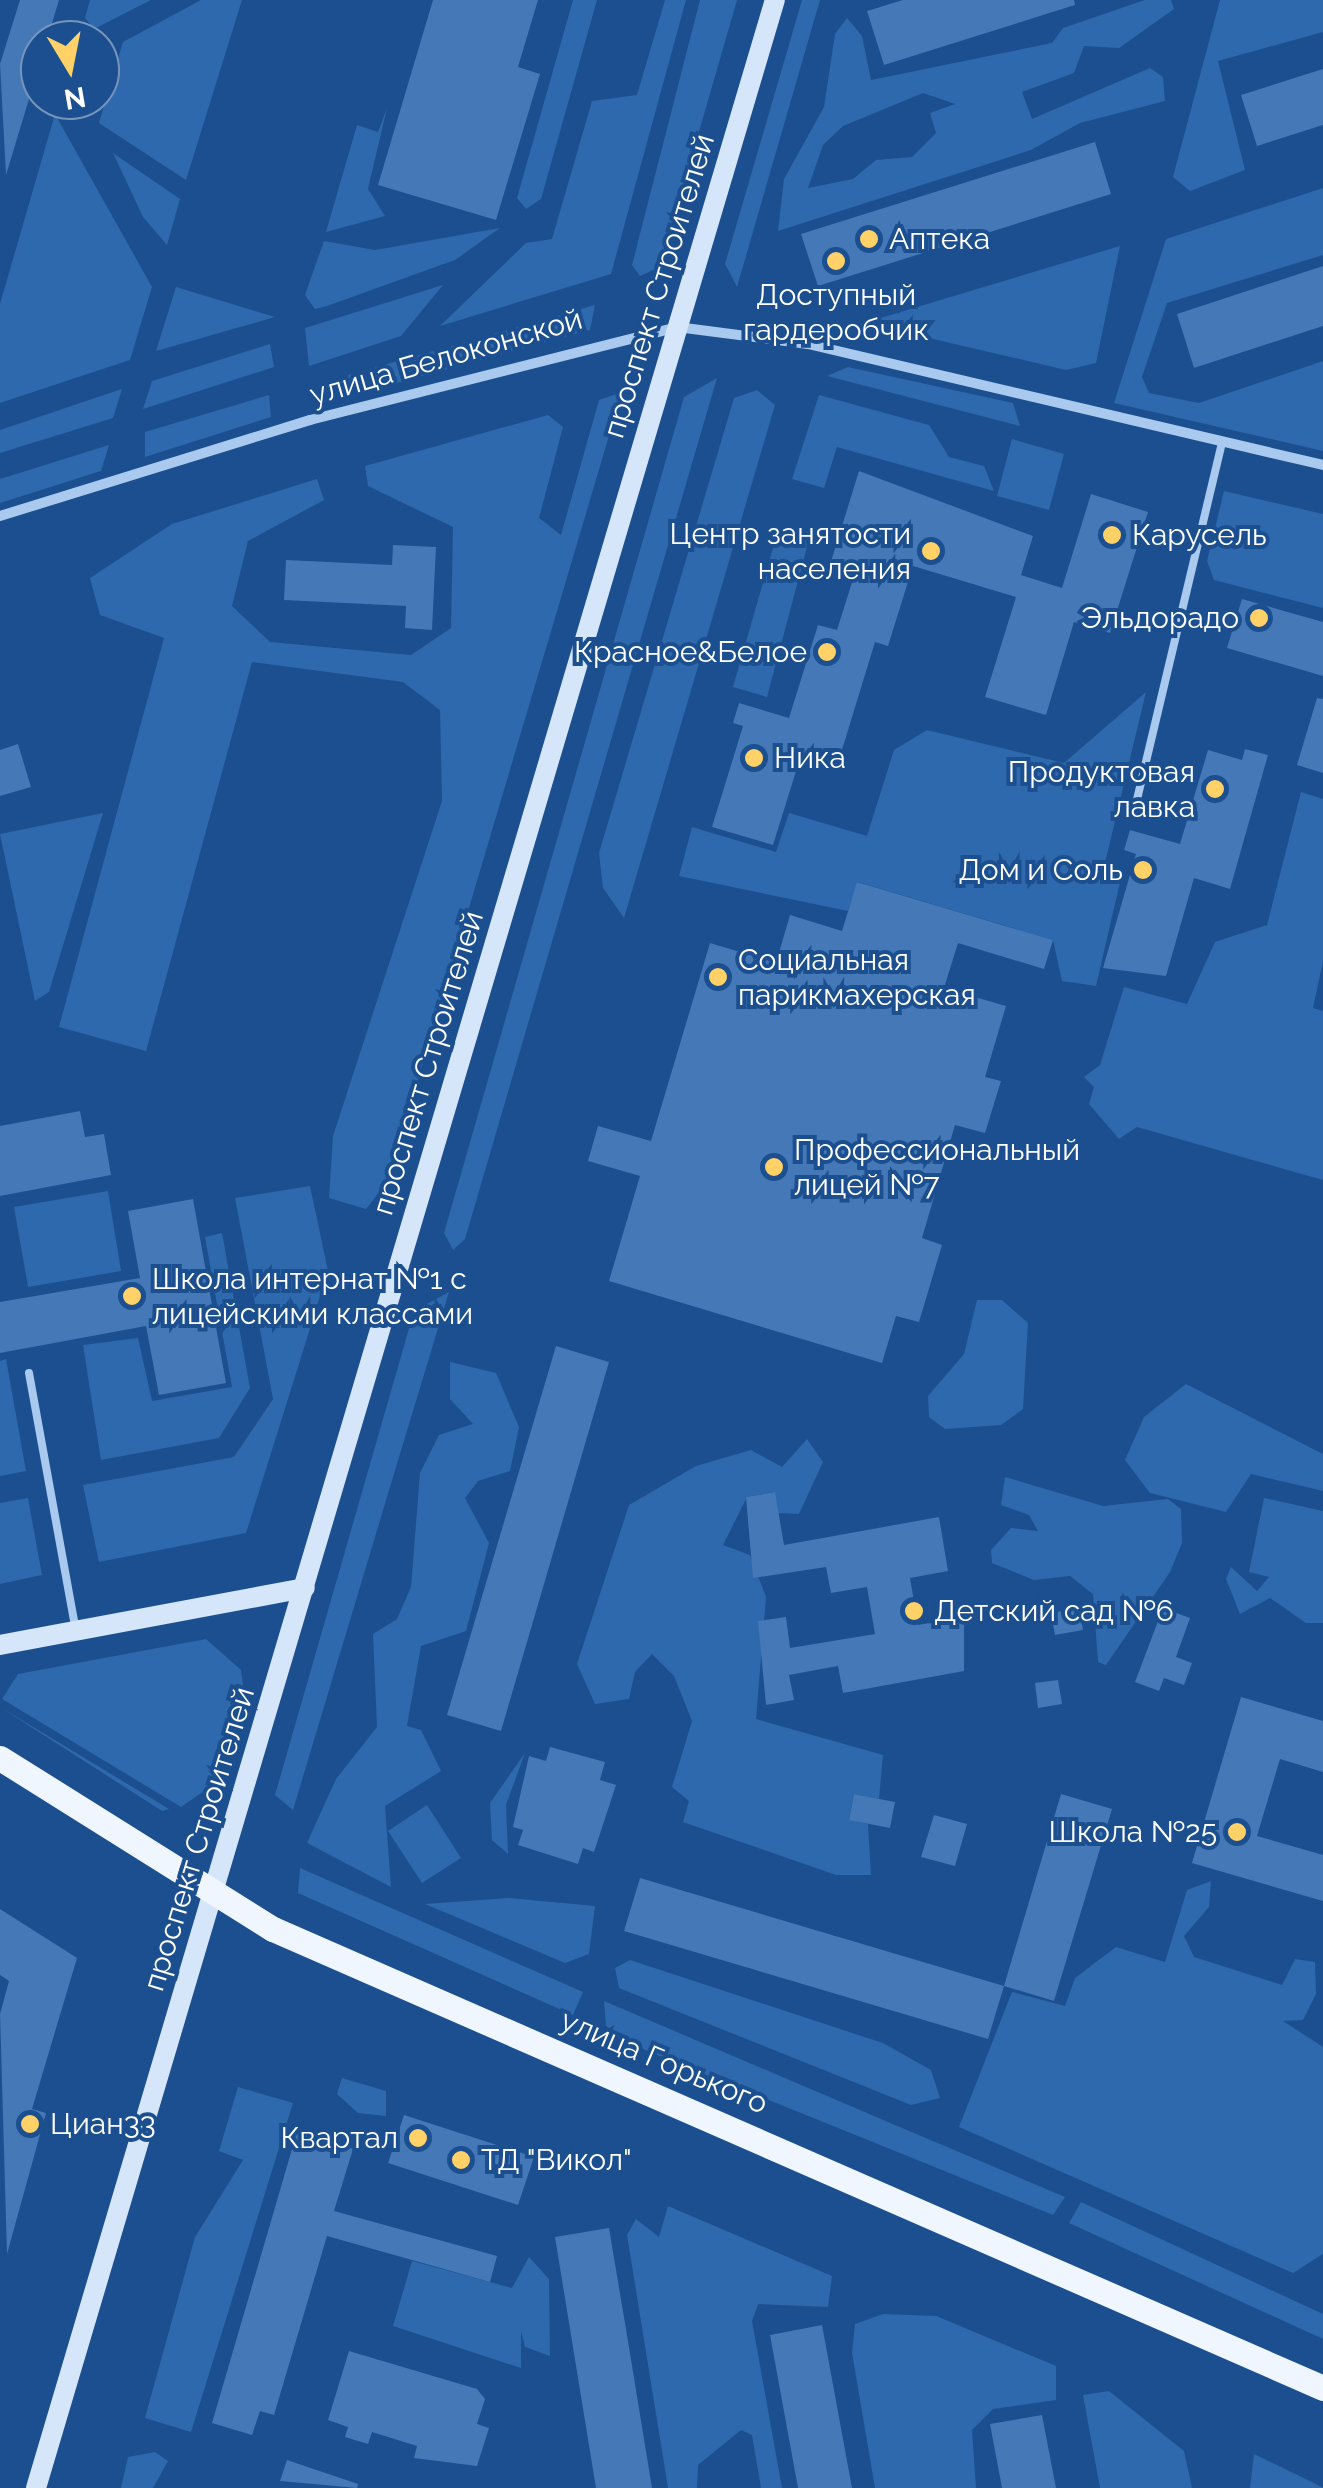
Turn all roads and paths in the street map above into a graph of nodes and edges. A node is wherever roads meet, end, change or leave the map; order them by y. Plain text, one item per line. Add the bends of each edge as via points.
1 (775, 0) edge
2 (678, 327) junction
3 (1222, 442) junction
4 (1323, 465) edge
5 (0, 516) edge
6 (1134, 812) dead end
7 (29, 1373) dead end
8 (305, 1588) junction
9 (76, 1631) junction
10 (0, 1645) edge
11 (0, 1758) edge
12 (216, 1892) junction
13 (1323, 2388) edge
14 (36, 2488) edge

1 - 2 main road, проспект Строителей
2 - 3 street, улица Белоконской via 808,344
2 - 5 street, улица Белоконской via 310,420
2 - 8 main road, проспект Строителей
3 - 4 street, улица Белоконской
3 - 6 lane
7 - 9 lane
8 - 9 main road
8 - 12 main road, проспект Строителей
9 - 10 main road
11 - 12 main road, улица Горького
12 - 13 main road, улица Горького via 273,1929
12 - 14 main road, проспект Строителей

